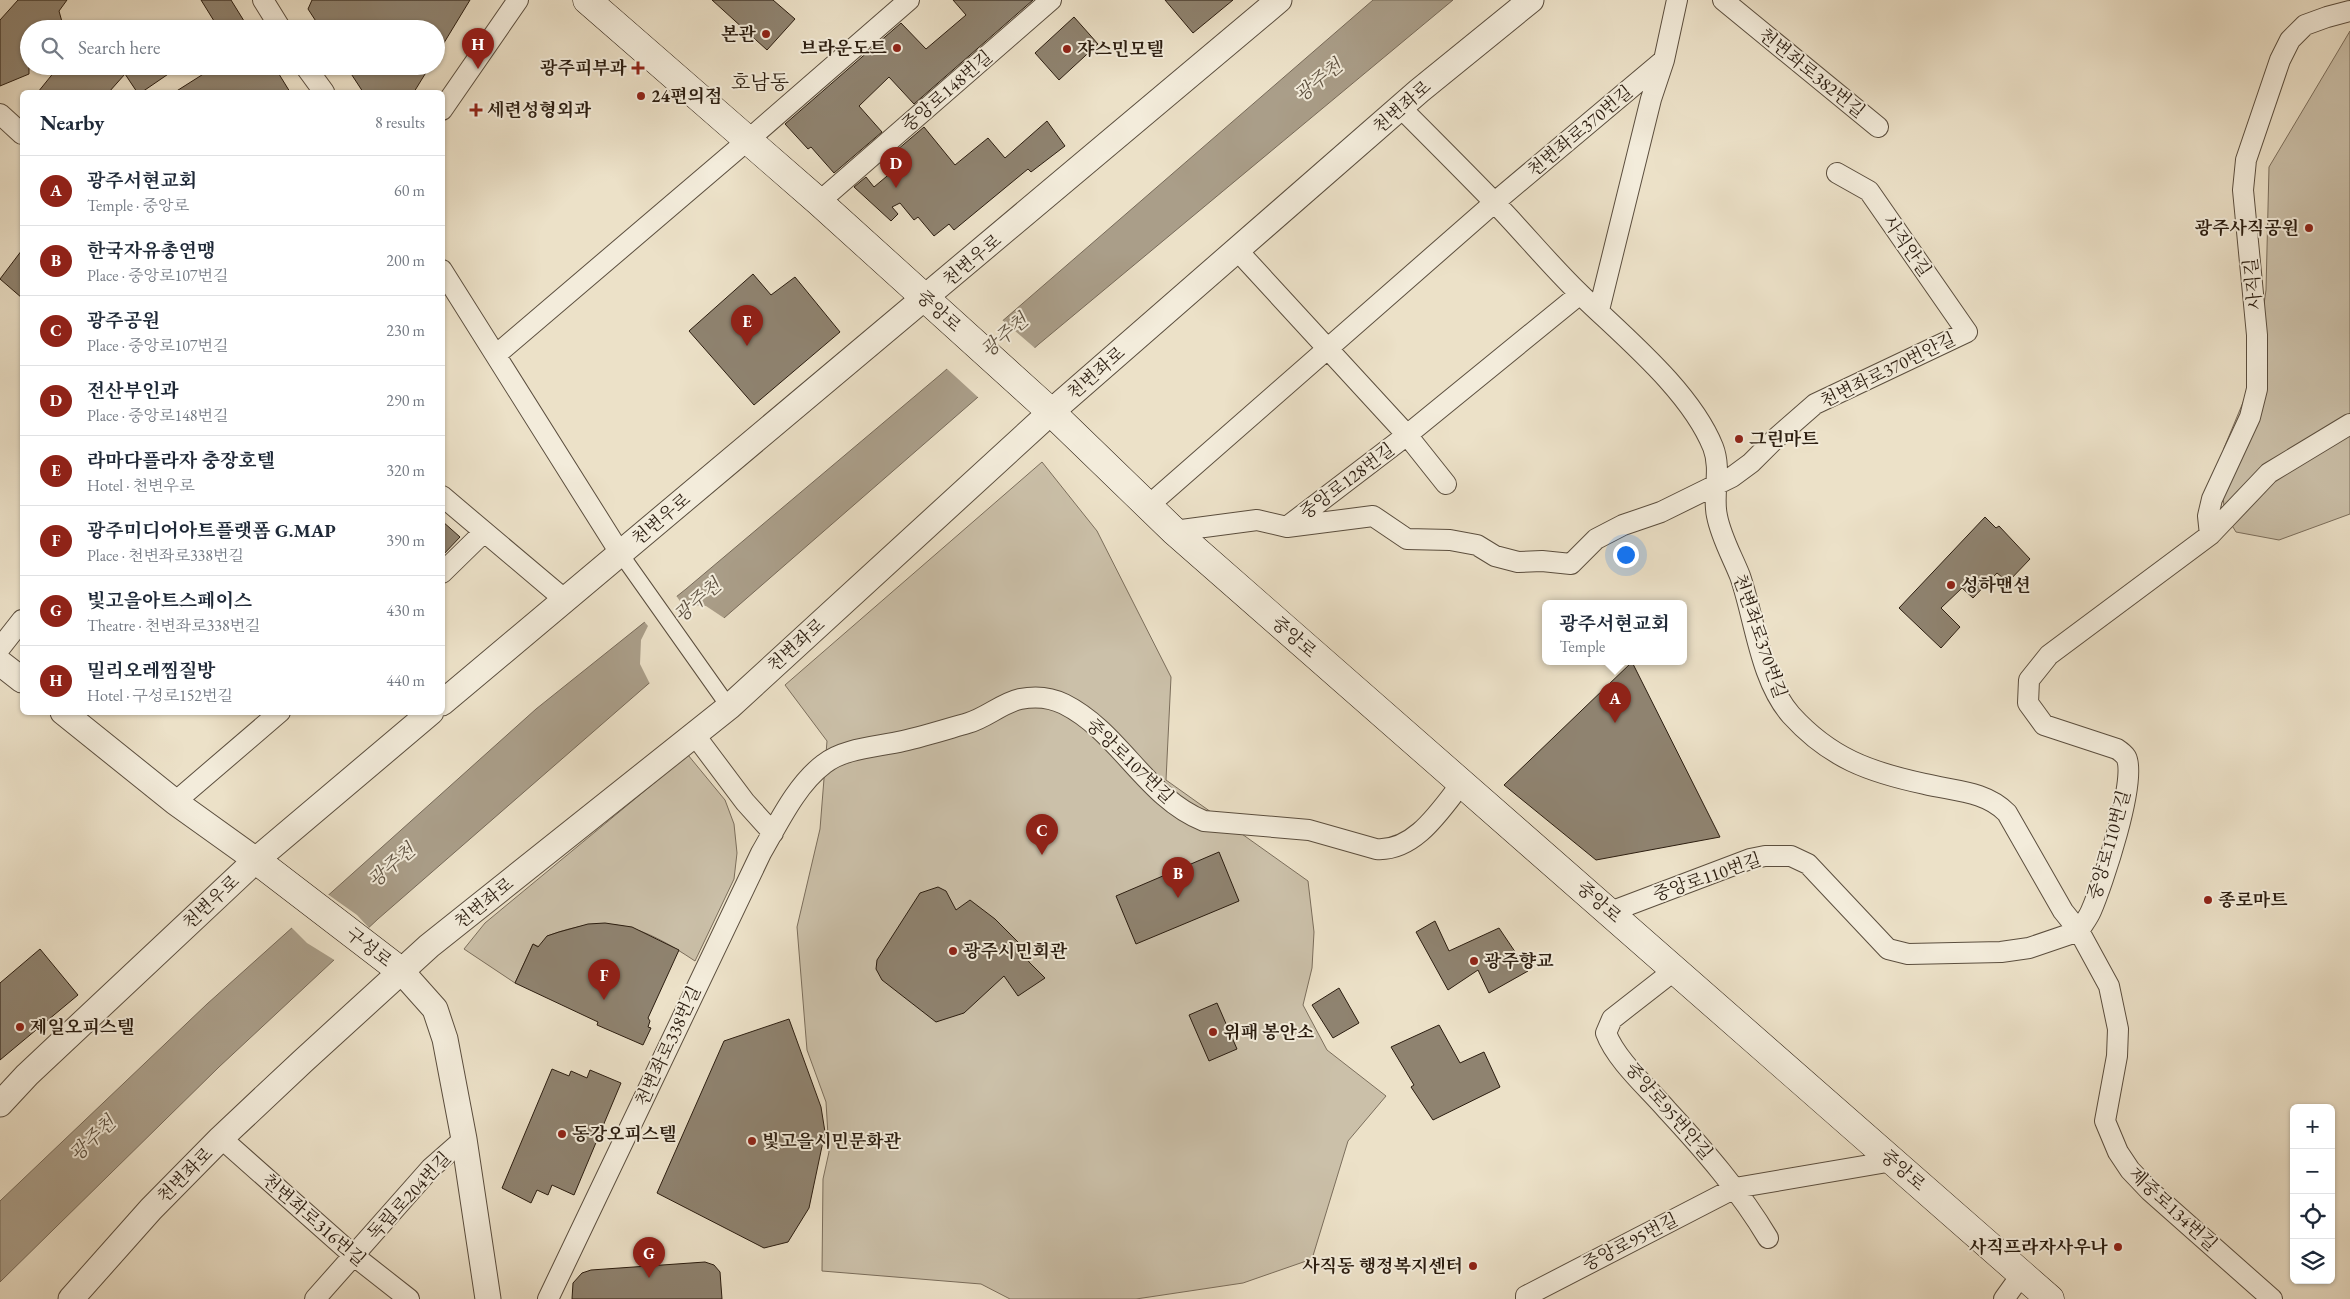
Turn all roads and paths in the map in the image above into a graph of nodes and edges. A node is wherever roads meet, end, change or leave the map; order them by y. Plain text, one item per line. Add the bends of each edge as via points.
1 (263, 0) edge
2 (518, 0) edge
3 (588, 0) edge
4 (909, 0) edge
5 (1051, 0) edge
6 (1531, 0) edge
7 (1677, 0) edge
8 (1722, 0) edge
9 (1276, 1) edge
10 (2350, 11) edge
11 (275, 20) edge
12 (1664, 60) junction
13 (312, 75) edge
14 (323, 90) edge
15 (445, 106) edge
16 (1401, 108) junction
17 (0, 114) edge
18 (1878, 127) dead end
19 (20, 132) edge
20 (748, 140) junction
21 (1837, 173) dead end
22 (819, 202) junction
23 (1495, 202) junction
24 (1237, 250) junction
25 (445, 275) edge
26 (1580, 294) junction
27 (926, 298) junction
28 (1599, 310) junction
29 (1966, 332) joint
30 (1327, 350) junction
31 (496, 354) junction
32 (1051, 412) junction
33 (2350, 424) edge
34 (1407, 435) junction
35 (1446, 484) dead end
36 (1718, 486) junction
37 (445, 499) edge
38 (1148, 506) junction
39 (1287, 527) junction
40 (1174, 531) junction
41 (484, 532) junction
42 (2210, 535) junction
43 (626, 560) junction
44 (445, 570) edge
45 (564, 599) junction
46 (20, 623) edge
47 (0, 648) edge
48 (0, 663) edge
49 (20, 678) edge
50 (445, 700) edge
51 (729, 707) junction
52 (67, 715) edge
53 (276, 715) edge
54 (427, 715) edge
55 (694, 734) junction
56 (1462, 784) junction
57 (796, 796) joint
58 (175, 802) junction
59 (773, 832) junction
60 (256, 860) junction
61 (1610, 912) junction
62 (2079, 931) junction
63 (1676, 970) junction
64 (402, 972) junction
65 (0, 1104) edge
66 (221, 1138) junction
67 (464, 1139) junction
68 (1893, 1161) junction
69 (1735, 1188) junction
70 (1768, 1238) dead end
71 (353, 1255) junction
72 (2022, 1274) junction
73 (1526, 1298) edge
74 (72, 1299) edge
75 (315, 1299) edge
76 (409, 1299) edge
77 (488, 1299) edge
78 (548, 1299) edge
79 (2004, 1299) edge
80 (2050, 1299) edge
81 (2272, 1299) edge

1 - 11 street
2 - 15 street
3 - 20 main road, 중앙로
4 - 20 street
5 - 22 street, 중앙로148번길
6 - 16 street, 천변좌로
7 - 12 street
8 - 18 street, 천변좌로382번길
9 - 27 street, 천변우로
10 - 42 street, 사직길 via 2310,23 2290,40 2280,60 2246,160 2243,190 2255,304 2257,389 2250,417 2212,499 2208,516
12 - 23 street, 천변좌로370번길
12 - 28 street via 1651,98
13 - 14 street
16 - 23 street, 천변좌로370번길
16 - 24 street, 천변좌로
17 - 19 street
20 - 22 main road, 중앙로
20 - 31 street
21 - 29 street, 사직안길 via 1869,191
22 - 27 main road, 중앙로
23 - 26 street, 천변좌로370번길
23 - 30 street, 천변좌로370번길
24 - 30 street
24 - 32 street, 천변좌로
25 - 31 street, 천변우로
26 - 28 street, 천변좌로370번길
26 - 34 street, 중앙로128번길
27 - 32 main road, 중앙로
27 - 43 street, 천변우로
28 - 36 street, 천변좌로370번길 via 1659,371 1700,422 1713,447
29 - 36 street, 천변좌로370번안길 via 1815,404 1751,463
30 - 34 street
30 - 38 street, 천변좌로370번길
31 - 43 street, 천변우로
32 - 38 main road, 중앙로
32 - 51 street, 천변좌로
33 - 42 street, 중앙로110번길 via 2269,473
34 - 35 street
34 - 39 street, 중앙로128번길
36 - 39 street, 중앙로128번길 via 1596,539 1571,564 1518,562 1495,556 1477,545 1450,540 1407,539 1374,516
36 - 62 street, 천변좌로370번길 via 1717,516 1766,664 1779,699 1789,713 1820,744 1868,769 1904,780 1983,795 1998,804 2007,813 2063,911
37 - 41 street
38 - 40 main road, 중앙로
39 - 40 street, 중앙로128번길 via 1257,520
40 - 56 main road, 중앙로
41 - 44 street
41 - 45 street
42 - 62 street, 중앙로110번길 via 2049,655 2030,680 2028,703 2044,725 2117,749 2126,757 2128,767 2125,804 2091,911
43 - 45 street, 천변우로
43 - 51 street
45 - 50 street, 천변우로
46 - 47 street
48 - 49 street
51 - 55 street, 천변좌로
52 - 58 street, 구성로
53 - 58 street
54 - 60 street, 천변우로
55 - 59 street via 745,802
55 - 64 street, 천변좌로
56 - 57 street, 중앙로107번길 via 1413,838 1386,850 1308,830 1204,822 1167,798 1094,723 1066,704 1051,698 1037,698 1017,700 975,721 842,755 825,763
56 - 61 main road, 중앙로
57 - 59 street, 천변좌로338번길
58 - 60 street, 구성로
59 - 78 street, 천변좌로338번길 via 715,946
60 - 64 main road, 구성로
60 - 65 street, 천변우로 via 27,1074
61 - 62 street, 중앙로110번길 via 1750,858 1791,856 1808,864 1888,949 1895,951 1908,954 2001,952 2029,948
61 - 63 main road, 중앙로
62 - 81 street, 제중로134번길 via 2109,986 2118,1020 2117,1056 2105,1121 2118,1152 2150,1190
63 - 68 main road, 중앙로
63 - 69 street, 중앙로95번안길 via 1612,1019 1606,1033 1609,1042 1638,1077
64 - 66 street, 천변좌로
64 - 67 street, 구성로 via 435,1009 445,1039
66 - 71 street, 천변좌로316번길
66 - 74 street, 천변좌로 via 151,1209
67 - 71 street, 독립로204번길 via 431,1168
67 - 77 street, 구성로
68 - 69 street, 중앙로95번길
68 - 72 main road, 중앙로
69 - 70 street
69 - 73 street, 중앙로95번길
71 - 75 street, 독립로204번길
71 - 76 street, 천변좌로316번길
72 - 79 street
72 - 80 main road, 중앙로

